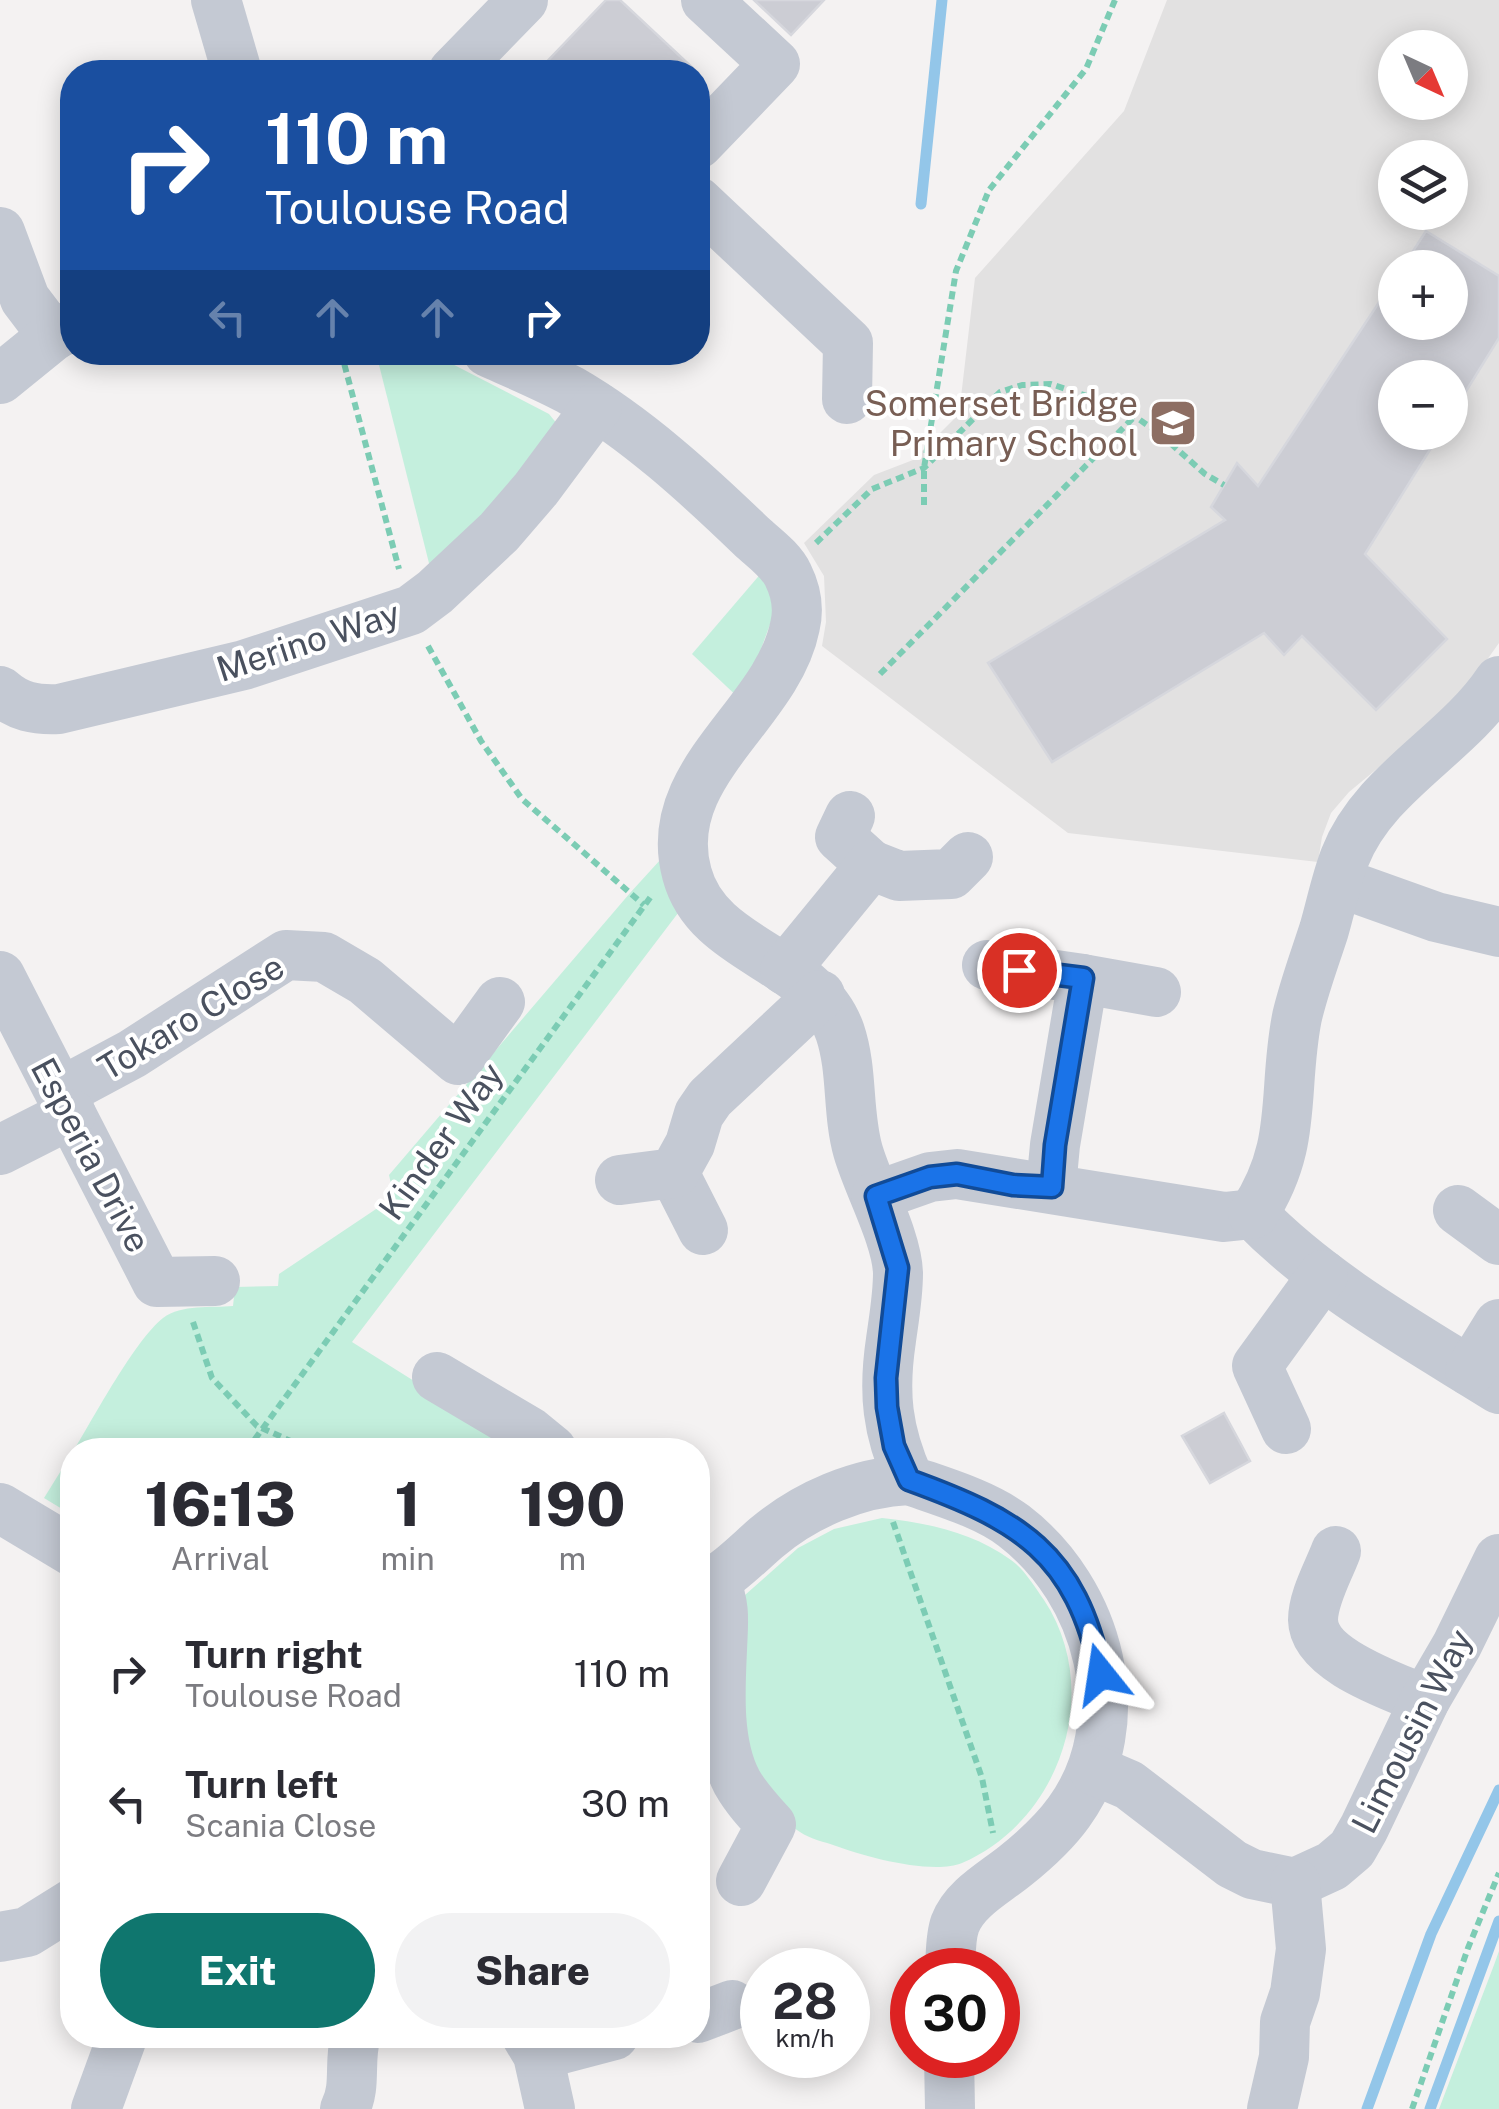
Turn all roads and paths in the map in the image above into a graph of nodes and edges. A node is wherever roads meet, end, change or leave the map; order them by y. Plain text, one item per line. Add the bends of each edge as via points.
1 (216, 0) edge
2 (523, 0) edge
3 (706, 0) edge
4 (1115, 0) edge
5 (234, 60) edge
6 (465, 60) edge
7 (710, 132) edge
8 (710, 213) edge
9 (0, 232) edge
10 (60, 329) edge
11 (60, 333) edge
12 (345, 365) edge
13 (519, 365) edge
14 (0, 379) edge
15 (847, 399) dead end
16 (598, 407) junction
17 (1135, 416) junction
18 (924, 468) junction
19 (1224, 485) dead end
20 (924, 505) dead end
21 (787, 572) junction
22 (411, 610) junction
23 (880, 674) dead end
24 (1499, 681) edge
25 (3, 698) edge
26 (850, 816) dead end
27 (968, 858) dead end
28 (870, 865) junction
29 (686, 873) junction
30 (1338, 882) junction
31 (644, 905) junction
32 (1499, 932) edge
33 (987, 965) dead end
34 (0, 976) edge
35 (1083, 978) junction
36 (802, 983) junction
37 (1156, 992) dead end
38 (500, 1002) dead end
39 (66, 1103) junction
40 (0, 1150) edge
41 (674, 1173) junction
42 (620, 1180) dead end
43 (1052, 1187) junction
44 (876, 1196) junction
45 (1458, 1210) dead end
46 (1253, 1214) junction
47 (703, 1230) dead end
48 (1499, 1240) edge
49 (1323, 1275) junction
50 (200, 1281) joint
51 (1499, 1324) edge
52 (437, 1378) dead end
53 (1484, 1380) edge
54 (1286, 1429) dead end
55 (262, 1430) junction
56 (256, 1438) edge
57 (283, 1438) edge
58 (537, 1438) edge
59 (893, 1481) junction
60 (0, 1508) edge
61 (60, 1544) edge
62 (1336, 1552) dead end
63 (1499, 1559) edge
64 (710, 1582) edge
65 (710, 1589) edge
66 (1425, 1700) junction
67 (1094, 1770) junction
68 (1499, 1873) edge
69 (1002, 1876) junction
70 (741, 1880) dead end
71 (1295, 1883) junction
72 (60, 1911) edge
73 (0, 1938) edge
74 (952, 1948) edge
75 (118, 2048) edge
76 (352, 2048) edge
77 (533, 2048) edge
78 (949, 2078) edge
79 (96, 2109) edge
80 (345, 2109) edge
81 (550, 2109) edge
82 (950, 2109) edge
83 (1272, 2109) edge
84 (1412, 2109) edge

1 - 5 street
2 - 6 street
3 - 7 street via 775,64
4 - 18 path via 1086,68 989,190 956,271
8 - 15 street via 848,343
9 - 10 street via 25,300
11 - 14 street
12 - 22 path
13 - 16 street
16 - 21 street via 730,515
16 - 22 street, Merino Way via 499,532
17 - 18 path via 1051,384 1022,386 1000,392
17 - 19 path
17 - 23 path
18 - 20 path
18 - 21 path via 872,489
21 - 29 street via 798,611 795,630 776,674 688,804 682,836
22 - 25 street, Merino Way via 244,665 58,709 33,710
22 - 31 path via 481,742 522,799
24 - 30 street via 1456,732 1376,806 1357,830
26 - 28 street via 840,837
27 - 28 street via 951,874 899,876
28 - 36 street
29 - 31 path, Kinder Way via 658,888
29 - 36 street via 716,921
30 - 32 street
30 - 46 street via 1297,1018 1281,1160
31 - 55 path, Kinder Way
33 - 35 street
34 - 39 street, Esperia Drive
35 - 37 street
35 - 43 street
36 - 41 street via 699,1114
36 - 44 street via 840,1031 857,1148
38 - 39 street, Tokaro Close via 458,1060 324,957 286,955
39 - 40 street
39 - 50 street, Esperia Drive via 157,1282
41 - 42 street
41 - 47 street
43 - 44 street via 957,1174
43 - 46 street via 1224,1216
44 - 59 street via 898,1268 886,1378
45 - 48 street
46 - 49 street
49 - 53 street
49 - 54 street via 1257,1366
50 - 55 path via 191,1318 212,1378
51 - 53 street
52 - 58 street
55 - 56 path, Kinder Way
55 - 57 path
59 - 64 street via 824,1501
59 - 67 street via 1010,1523 1037,1545 1075,1595 1094,1636 1101,1674
59 - 69 path via 982,1778
60 - 61 street
62 - 66 street via 1313,1620 1318,1639 1354,1668
63 - 66 street, Limousin Way
65 - 70 street via 724,1602 728,1754 735,1779 770,1826
66 - 71 street, Limousin Way via 1352,1849
67 - 69 street via 1045,1840
67 - 71 street via 1129,1785 1232,1864
68 - 84 path
69 - 74 street via 968,1904 955,1924
71 - 83 street via 1301,1949
72 - 73 street via 27,1932
75 - 79 street
76 - 80 street via 353,2092
77 - 81 street
78 - 82 street

